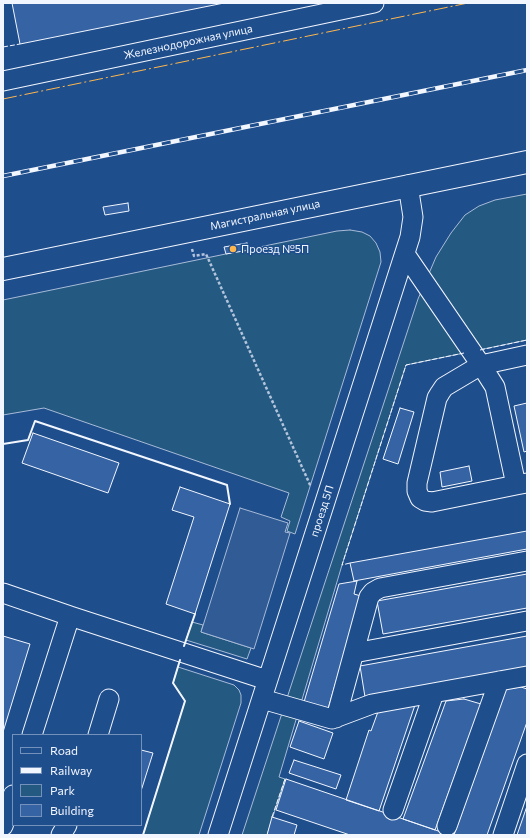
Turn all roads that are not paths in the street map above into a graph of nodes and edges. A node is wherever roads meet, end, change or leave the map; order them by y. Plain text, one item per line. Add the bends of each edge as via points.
1 (374, 3) edge
2 (3, 81) edge
3 (527, 162) edge
4 (408, 185) junction
5 (405, 254) junction
6 (3, 269) edge
7 (527, 355) edge
8 (481, 365) junction
9 (521, 484) edge
10 (527, 561) edge
11 (3, 594) edge
12 (70, 616) junction
13 (527, 621) edge
14 (354, 653) junction
15 (527, 676) edge
16 (267, 680) junction
17 (499, 681) junction
18 (434, 693) junction
19 (109, 699) dead end
20 (262, 699) junction
21 (336, 718) junction
22 (32, 734) edge
23 (98, 734) edge
24 (527, 764) edge
25 (12, 798) edge
26 (392, 810) dead end
27 (3, 826) edge
28 (66, 826) edge
29 (447, 826) dead end
30 (61, 835) edge
31 (218, 835) edge
32 (503, 835) edge

1 - 2 street, Железнодорожная улица
3 - 4 main road, Магистральная улица
4 - 5 street, проезд 5П via 413,216
4 - 6 main road, Магистральная улица
5 - 8 street
5 - 16 street, проезд 5П
7 - 8 street
8 - 9 street via 495,387
8 - 9 street via 444,388 436,398 416,483 417,491 420,498 432,502
10 - 14 street via 380,588 369,597
11 - 12 street
12 - 16 street
12 - 22 street
13 - 14 street
14 - 21 street
15 - 17 street
16 - 20 street, проезд 5П
17 - 18 street
17 - 29 street
18 - 21 street via 372,704
18 - 26 street
19 - 23 street
20 - 21 street via 328,719
20 - 31 street, проезд 5П
24 - 32 street
25 - 27 street
28 - 30 street

